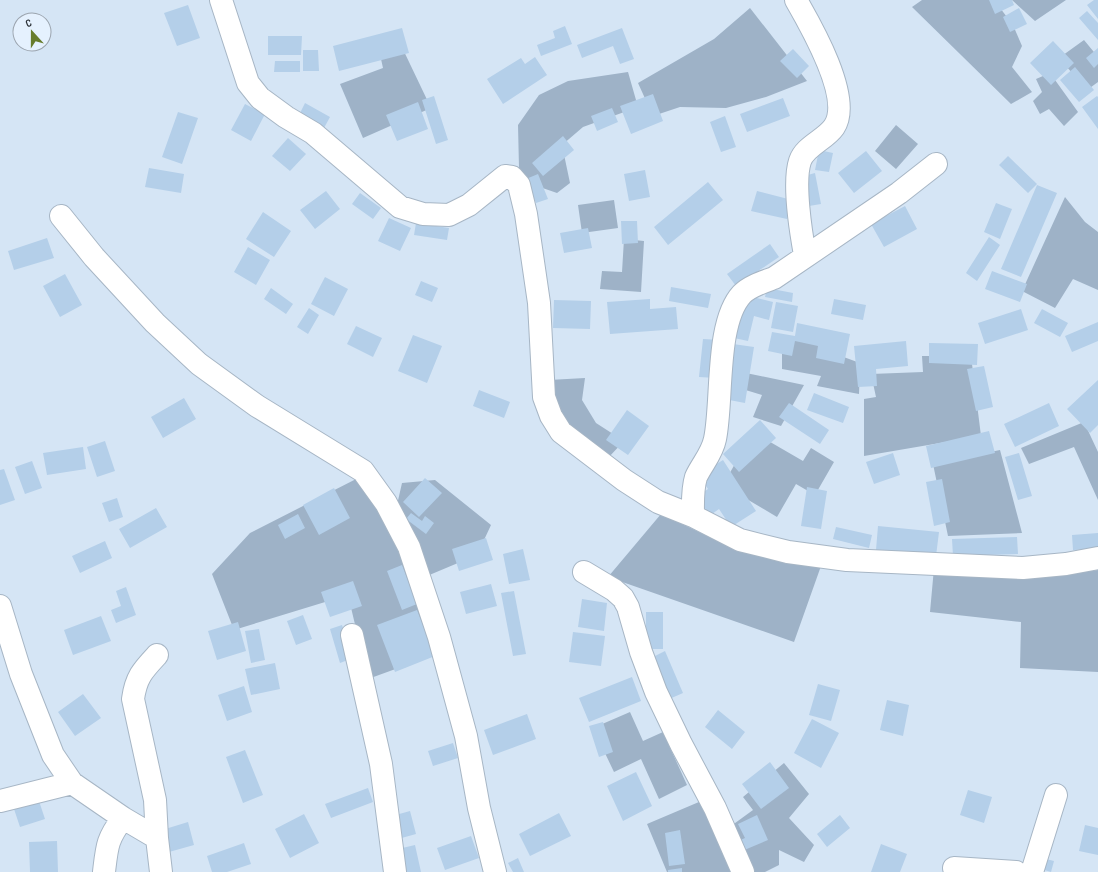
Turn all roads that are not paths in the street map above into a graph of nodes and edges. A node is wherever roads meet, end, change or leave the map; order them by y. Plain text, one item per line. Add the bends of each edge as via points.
1 (221, 0) edge
2 (796, 0) edge
3 (936, 164) dead end
4 (61, 216) dead end
5 (805, 255) junction
6 (693, 516) junction
7 (1098, 558) edge
8 (584, 572) dead end
9 (0, 606) edge
10 (352, 635) dead end
11 (157, 654) dead end
12 (72, 783) junction
13 (1056, 795) dead end
14 (0, 801) edge
15 (124, 818) junction
16 (158, 838) junction
17 (954, 868) dead end
18 (104, 872) edge
19 (161, 872) edge
20 (395, 872) edge
21 (495, 872) edge
22 (743, 872) edge
23 (1016, 872) edge
24 (1032, 872) edge

1 - 6 street via 248,83 253,91 286,117 313,133 400,207 423,214 449,215 469,205 505,176 512,177 518,185 526,214 539,303 544,397 551,416 561,432 618,475 658,502
2 - 5 street via 816,34 837,92 839,108 839,119 834,127 800,160 798,177
3 - 5 street via 899,193
4 - 21 street via 94,257 155,324 199,364 257,406 363,471 386,503 408,546 439,637 466,736 478,808
5 - 6 street via 774,278 742,294 729,318 721,359 715,440 696,478 692,497
6 - 7 street via 740,540 788,552 847,560 1023,568
8 - 22 street via 614,590 628,607 656,692 715,808
9 - 12 street via 21,674 42,729 53,755
10 - 20 street via 381,764
11 - 16 street via 135,683 133,699 155,800
12 - 14 street
12 - 15 street
13 - 24 street
15 - 16 street
15 - 18 street via 111,834 106,850
16 - 19 street
17 - 23 street

